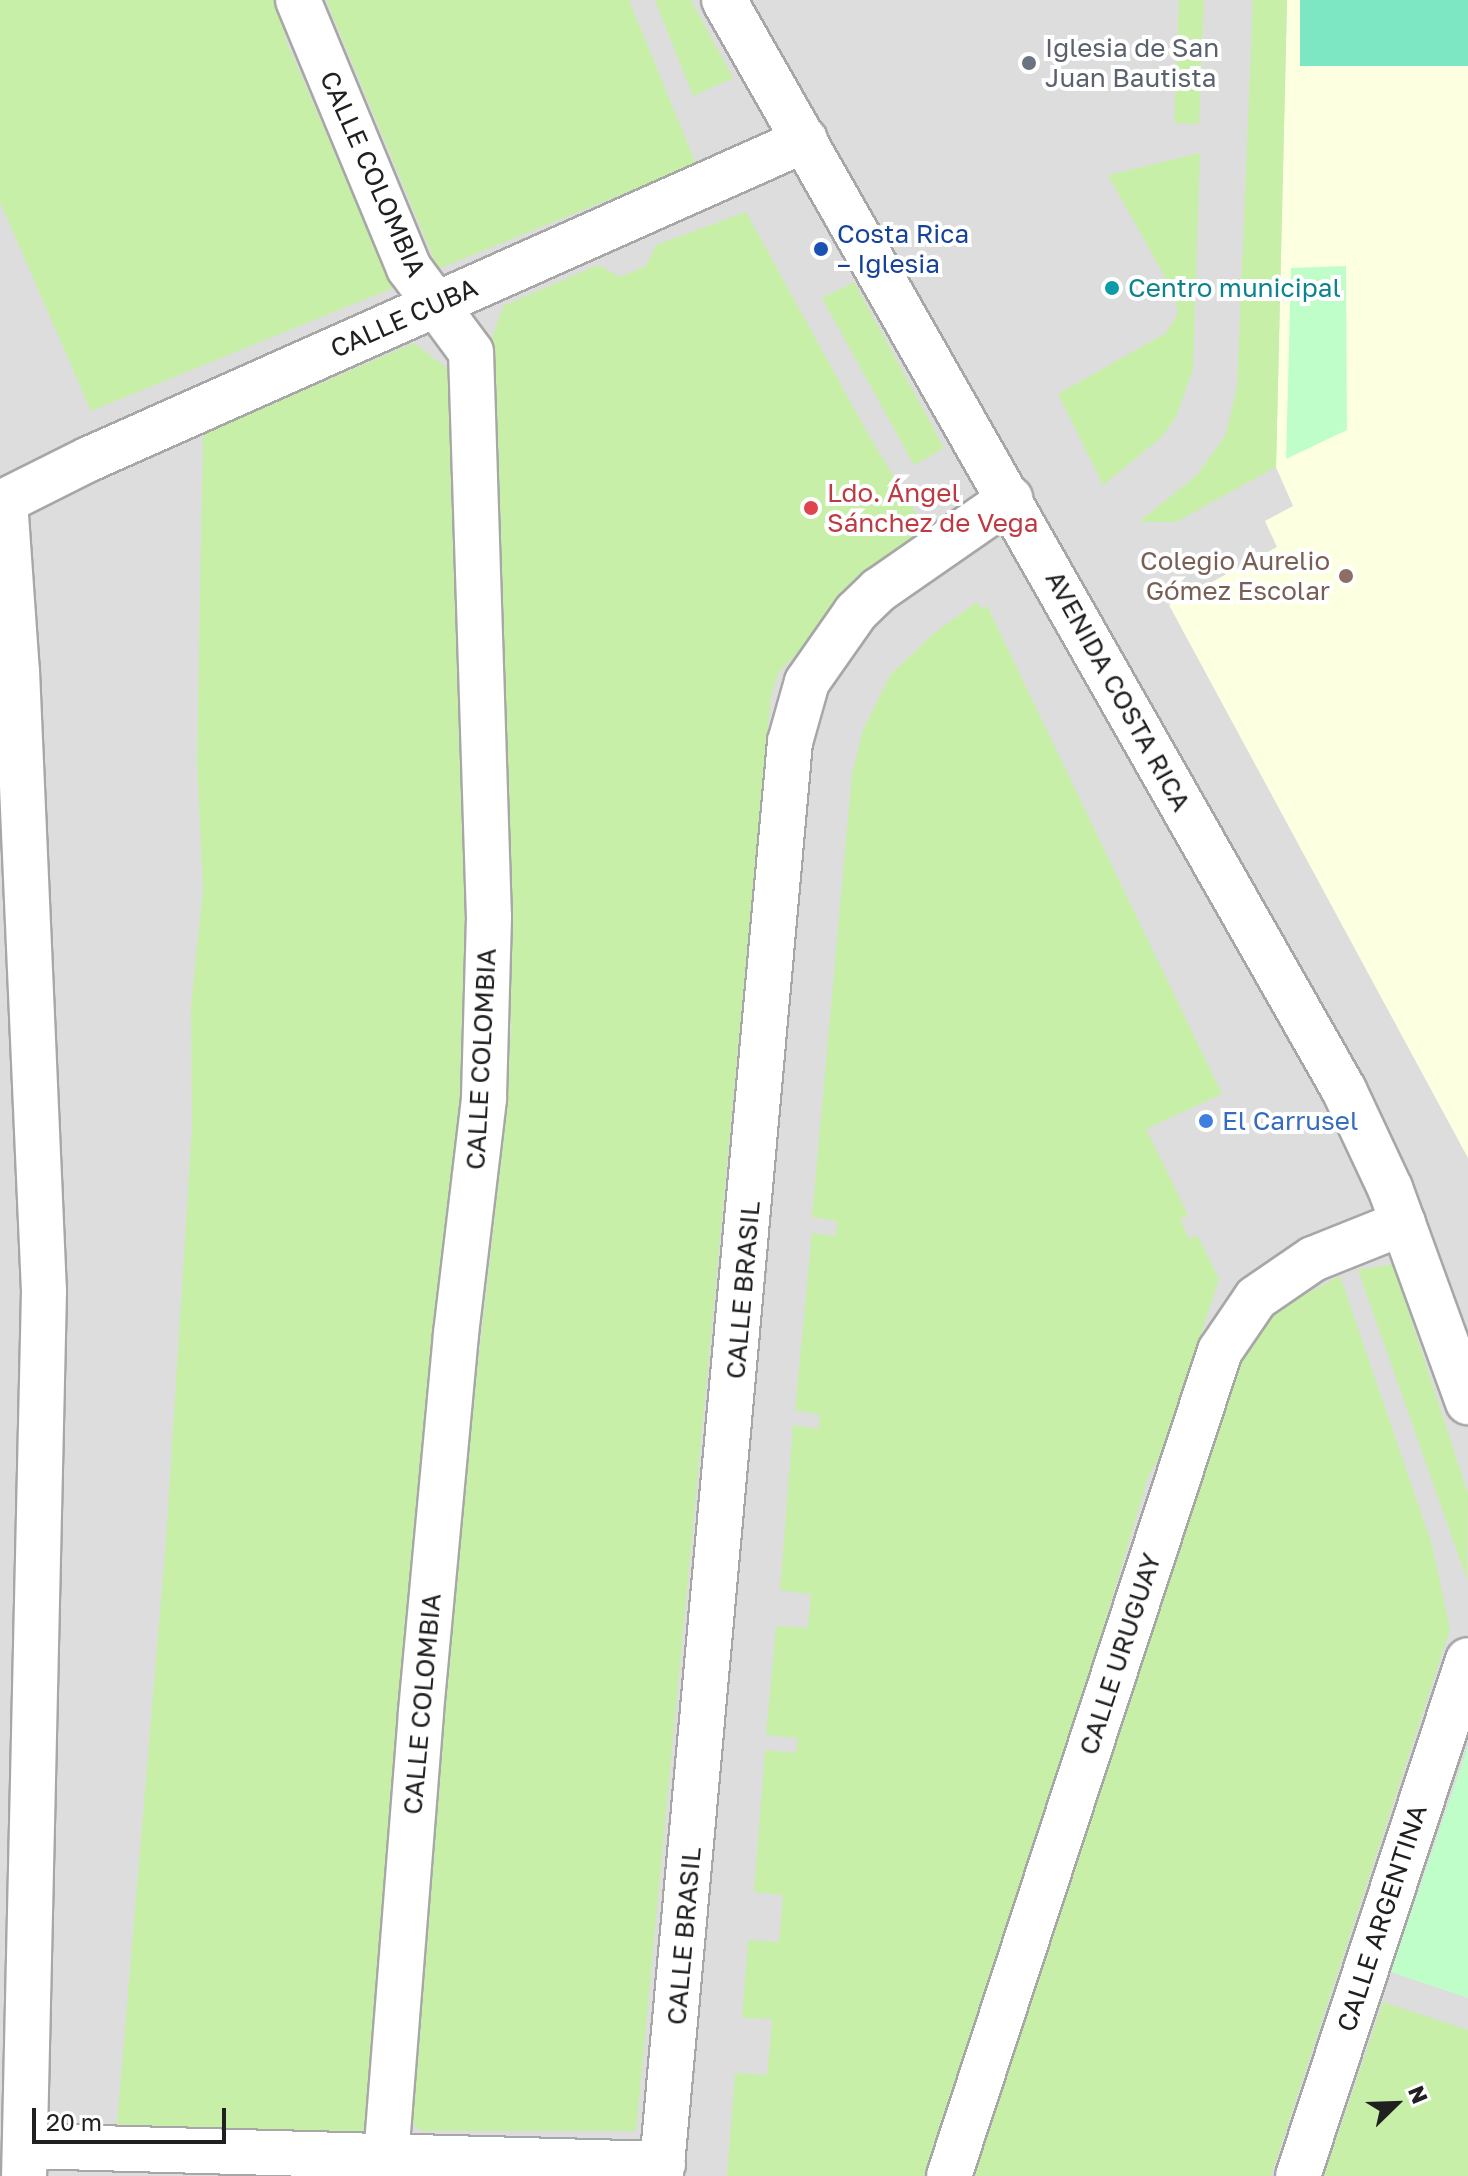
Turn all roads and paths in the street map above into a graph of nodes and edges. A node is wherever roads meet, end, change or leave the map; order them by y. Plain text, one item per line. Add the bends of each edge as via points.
1 (298, 0) edge
2 (724, 0) edge
3 (805, 140) junction
4 (435, 304) junction
5 (1010, 499) junction
6 (3, 502) edge
7 (1403, 1223) junction
8 (1468, 1402) edge
9 (1468, 1660) edge
10 (386, 2156) junction
11 (25, 2161) edge
12 (662, 2170) edge
13 (949, 2176) edge
14 (1298, 2176) edge

1 - 4 street, CALLE COLOMBIA via 409,268
2 - 3 street, AVENIDA COSTA RICA
3 - 4 street, CALLE CUBA
3 - 5 street, AVENIDA COSTA RICA
4 - 6 street, CALLE CUBA
4 - 10 street, CALLE COLOMBIA via 471,352 489,917 484,1099 456,1334
5 - 7 street, AVENIDA COSTA RICA via 1344,1090
5 - 12 street, CALLE BRASIL via 879,590 856,612 807,682 790,742
6 - 11 street via 18,703 44,1291
7 - 8 street, AVENIDA COSTA RICA
7 - 13 street, CALLE URUGUAY via 1313,1259 1256,1298 1220,1351
9 - 14 street, CALLE ARGENTINA
10 - 11 street
10 - 12 street

